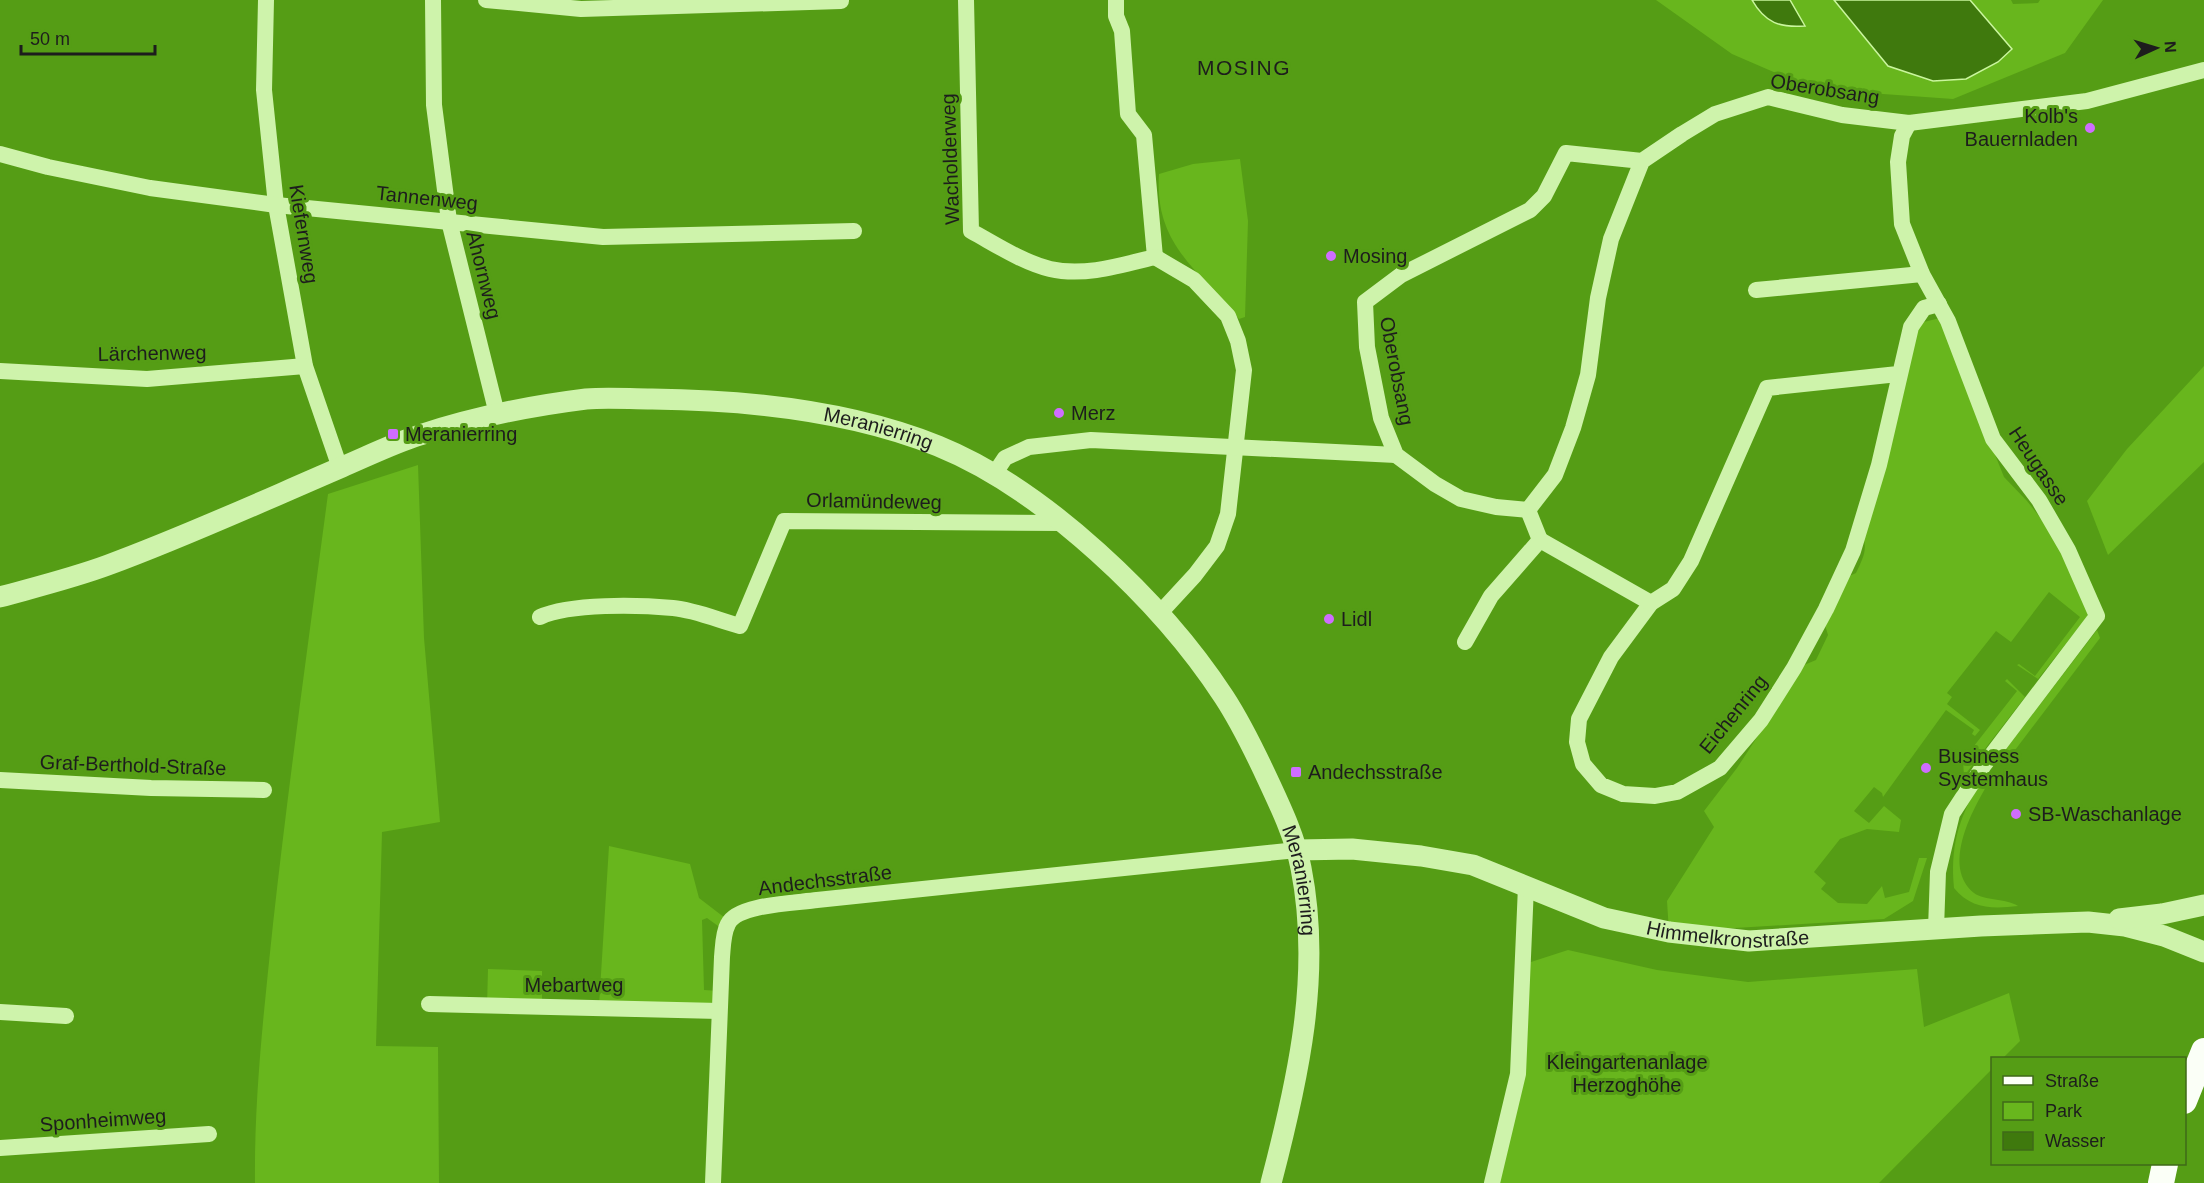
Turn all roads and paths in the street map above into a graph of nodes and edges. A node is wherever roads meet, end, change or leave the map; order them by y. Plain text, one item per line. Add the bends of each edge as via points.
1 (266, 0) edge
2 (433, 0) edge
3 (486, 0) edge
4 (966, 0) edge
5 (1116, 0) edge
6 (840, 1) edge
7 (2204, 70) edge
8 (1910, 123) junction
9 (0, 154) edge
10 (1642, 161) junction
11 (276, 205) junction
12 (449, 221) junction
13 (854, 231) dead end
14 (1155, 257) junction
15 (1922, 274) junction
16 (1756, 290) dead end
17 (1939, 304) junction
18 (305, 366) junction
19 (0, 371) edge
20 (1898, 374) junction
21 (497, 414) junction
22 (1237, 448) junction
23 (1396, 455) junction
24 (340, 468) junction
25 (994, 473) junction
26 (1528, 510) junction
27 (1065, 523) junction
28 (1540, 540) junction
29 (0, 597) edge
30 (1651, 603) junction
31 (1160, 614) junction
32 (540, 617) dead end
33 (1465, 642) dead end
34 (0, 780) edge
35 (264, 790) dead end
36 (1297, 850) junction
37 (1526, 886) junction
38 (2204, 905) edge
39 (2088, 922) junction
40 (1936, 928) junction
41 (2204, 952) edge
42 (429, 1004) dead end
43 (719, 1011) junction
44 (0, 1012) edge
45 (66, 1016) dead end
46 (2202, 1058) edge
47 (2186, 1096) edge
48 (209, 1134) dead end
49 (0, 1148) edge
50 (2165, 1165) edge
51 (713, 1183) edge
52 (1270, 1183) edge
53 (1492, 1183) edge
54 (2161, 1183) edge

1 - 11 street, Kiefernweg via 264,90
2 - 12 street, Ahornweg via 434,105
3 - 6 street via 581,9
4 - 14 street, Wacholderweg via 971,231 1050,269 1085,271
5 - 14 street via 1128,114 1144,135
7 - 8 street, Oberobsang via 2087,101
8 - 10 street, Oberobsang via 1842,115 1768,97 1715,114
8 - 15 street via 1902,136 1898,162 1902,224
9 - 11 street, Tannenweg via 150,188
10 - 23 street, Oberobsang via 1566,153 1544,196 1530,210 1401,275 1365,302 1367,346 1381,418
10 - 26 street via 1611,239 1588,375 1573,428 1555,475
11 - 12 street, Tannenweg
11 - 18 street, Kiefernweg
12 - 13 street, Tannenweg via 603,237
12 - 21 street, Ahornweg
14 - 22 street via 1194,280 1228,316 1244,370
15 - 16 street
15 - 17 street
17 - 20 street, Eichenring via 1924,308 1911,327
17 - 40 street, Heugasse via 1993,439 2045,510 2068,550 2097,616 1984,765 1952,814 1938,872
18 - 19 street, Lärchenweg via 147,379
18 - 24 street, Kiefernweg
20 - 30 street, Eichenring via 1767,388 1691,561 1673,588
20 - 30 street, Eichenring via 1879,465 1853,551 1794,668 1761,720 1720,768 1696,784 1655,796 1623,794 1601,785 1583,764 1577,742 1579,719 1592,689
21 - 24 street, Meranierring via 418,435
21 - 25 street, Meranierring via 590,399 694,400 775,407 878,428 936,446
22 - 23 street
22 - 25 street via 1091,440 1029,447 1005,458
22 - 31 street via 1228,514 1217,546
23 - 26 street, Oberobsang via 1461,499
24 - 29 street, Meranierring via 107,566
25 - 27 street, Meranierring
26 - 28 street
27 - 31 street, Meranierring
27 - 32 street, Orlamündeweg via 784,520 740,626 674,608 584,607 554,610
28 - 30 street
28 - 33 street via 1491,596
31 - 36 street, Meranierring via 1225,698 1254,751
34 - 35 street, Graf-Berthold-Straße
36 - 37 street, Himmelkronstraße via 1352,849 1421,856 1473,865
36 - 43 street, Andechsstraße via 748,910 732,918 725,932
36 - 52 street, Meranierring via 1310,956 1305,1030 1296,1088
37 - 40 street, Himmelkronstraße via 1604,918 1669,932 1749,941
37 - 53 street via 1518,1074
38 - 39 street
39 - 40 street, Himmelkronstraße
39 - 41 street, Himmelkronstraße via 2164,936
42 - 43 street, Mebartweg
43 - 51 street, Andechsstraße
44 - 45 street
46 - 47 main road
48 - 49 street, Sponheimweg
50 - 54 main road

